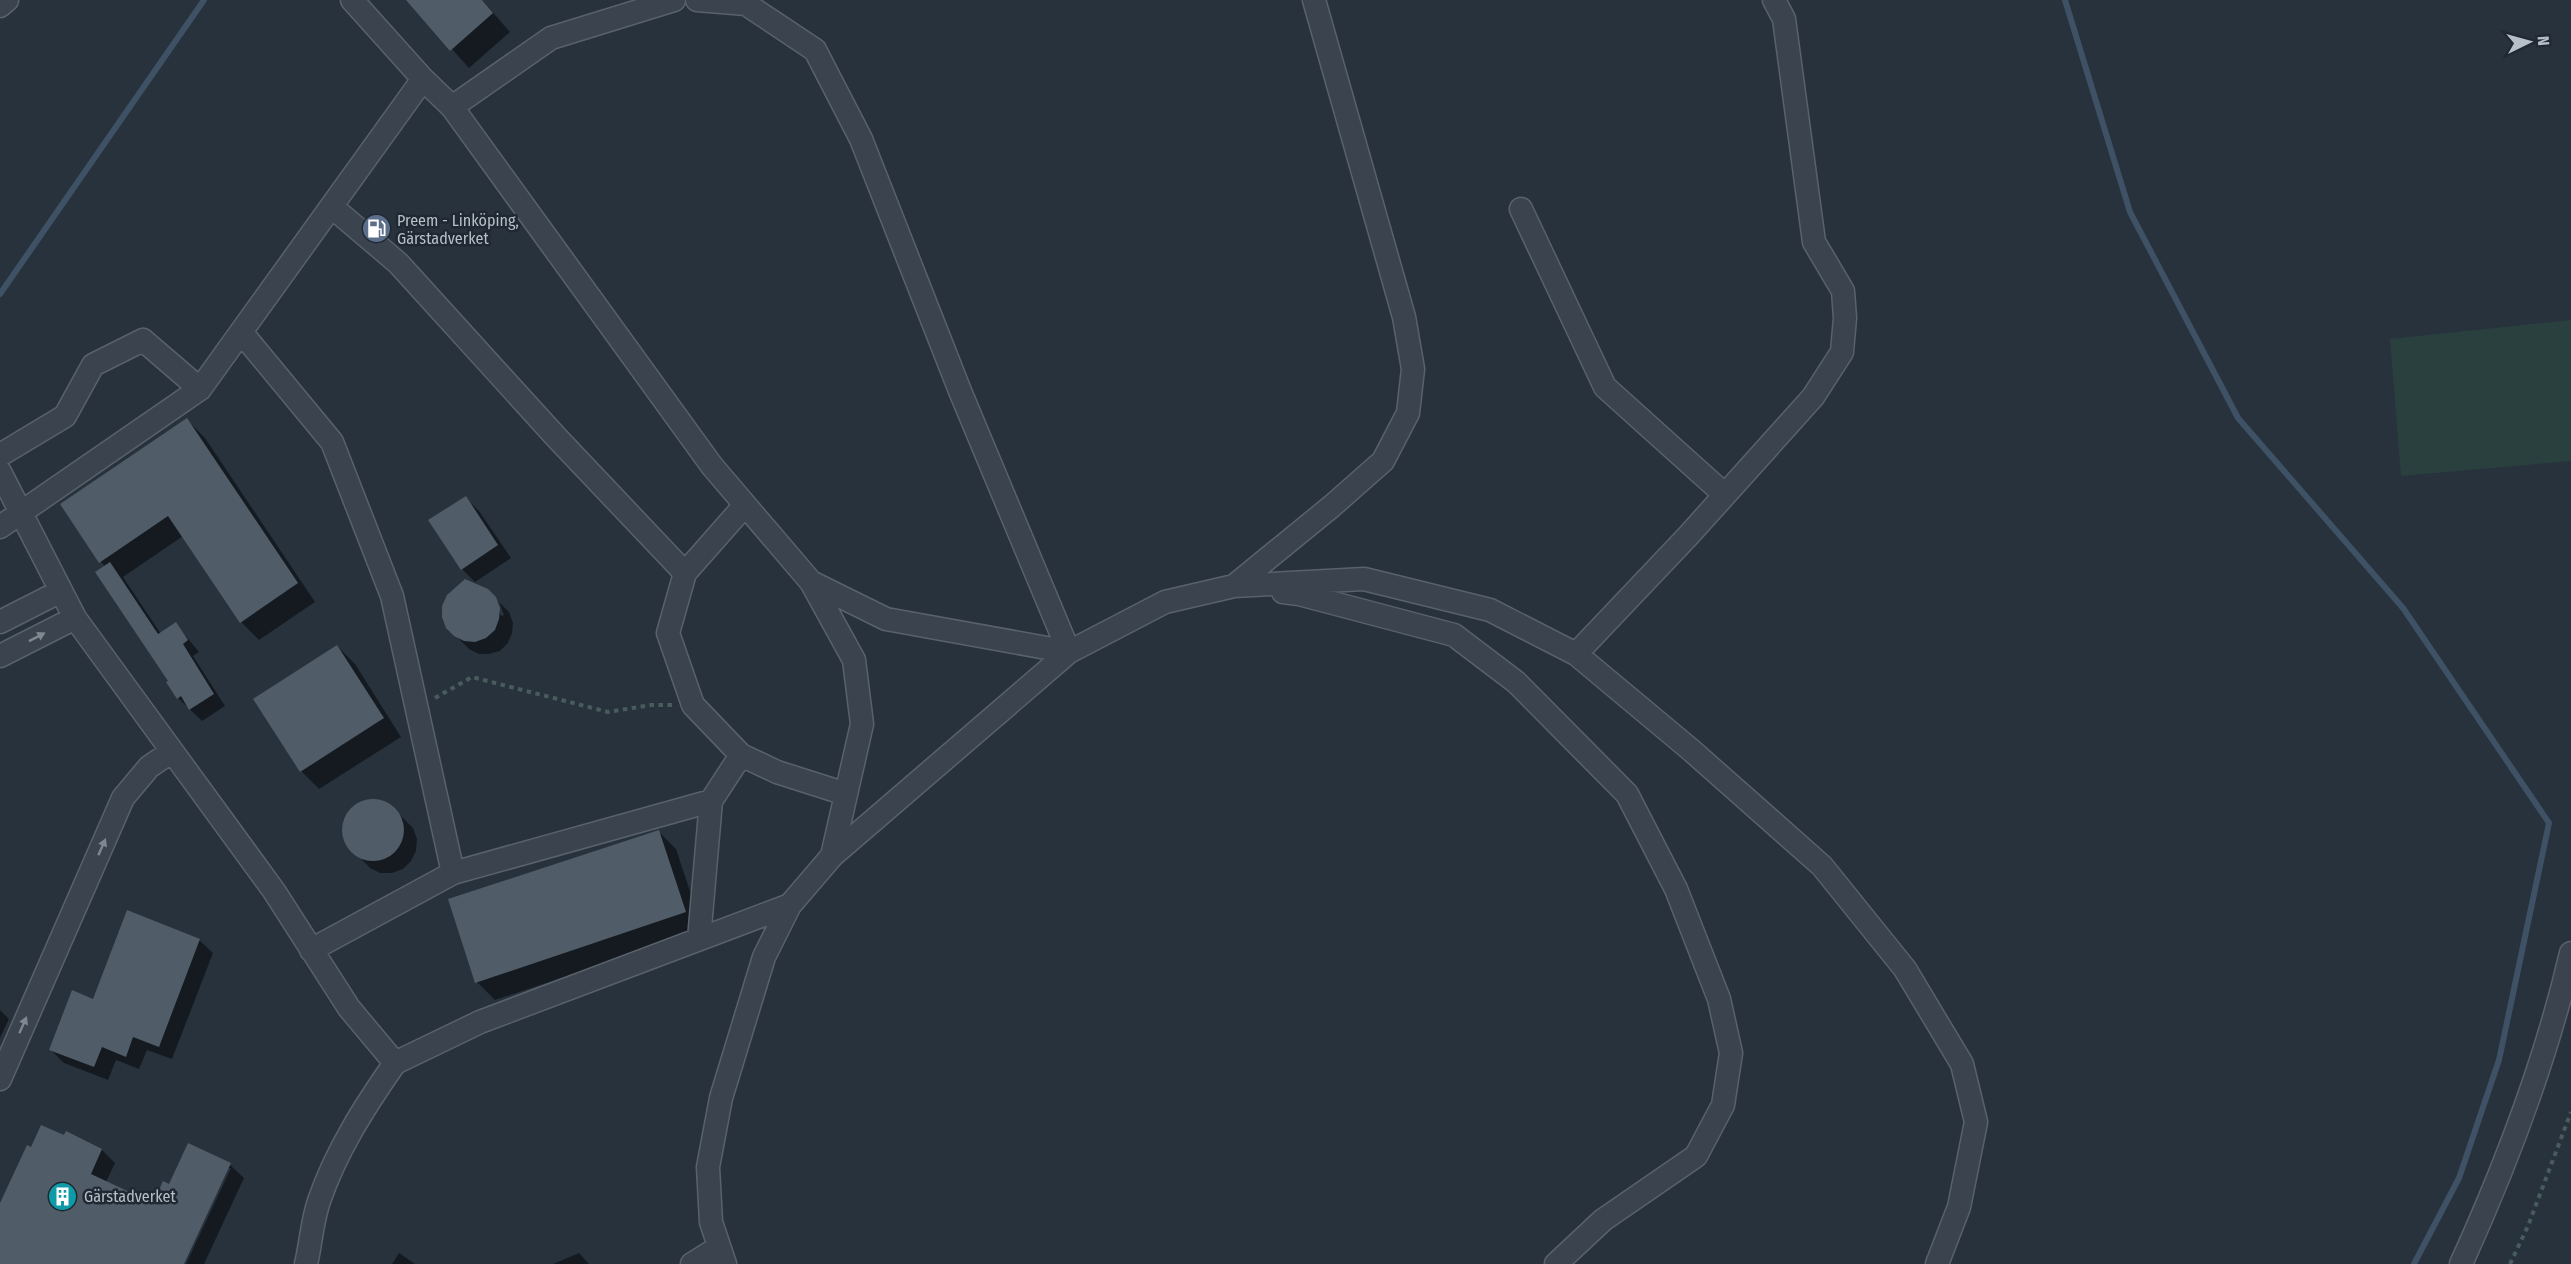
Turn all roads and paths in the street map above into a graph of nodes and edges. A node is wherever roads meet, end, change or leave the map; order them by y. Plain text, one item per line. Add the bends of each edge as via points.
1 (352, 0) edge
2 (674, 0) edge
3 (697, 0) edge
4 (1314, 0) edge
5 (1774, 0) edge
6 (423, 79) junction
7 (452, 107) junction
8 (332, 207) junction
9 (1521, 209) dead end
10 (241, 332) junction
11 (200, 389) junction
12 (0, 455) edge
13 (0, 472) edge
14 (1725, 495) junction
15 (745, 505) junction
16 (20, 515) junction
17 (0, 527) edge
18 (685, 573) junction
19 (811, 582) junction
20 (1234, 586) junction
21 (61, 591) junction
22 (75, 618) junction
23 (0, 622) edge
24 (1069, 652) junction
25 (1576, 654) junction
26 (0, 656) edge
27 (693, 705) junction
28 (417, 709) junction
29 (172, 751) junction
30 (741, 755) junction
31 (846, 794) junction
32 (711, 801) junction
33 (832, 856) junction
34 (453, 873) junction
35 (790, 905) junction
36 (699, 939) junction
37 (311, 950) junction
38 (2571, 953) edge
39 (395, 1063) junction
40 (0, 1079) edge
41 (2571, 1112) edge
42 (722, 1256) edge
43 (306, 1264) edge
44 (692, 1264) edge
45 (1556, 1264) edge
46 (1938, 1264) edge
47 (2461, 1264) edge
48 (2510, 1264) edge

1 - 6 lane
2 - 7 lane via 551,38
3 - 24 lane via 747,4 815,51 861,139
4 - 20 lane via 1404,317 1413,369 1408,413 1383,461
5 - 14 lane via 1784,19 1814,242 1843,291 1842,352 1813,397
6 - 7 lane
6 - 8 lane
7 - 15 lane via 712,466
8 - 10 lane
8 - 18 lane via 398,263
9 - 14 lane via 1605,387
10 - 11 lane
10 - 28 lane via 332,442 392,596
11 - 12 lane via 143,340 93,365 65,416
11 - 16 lane
13 - 16 lane
14 - 25 lane
15 - 18 lane
15 - 19 lane
16 - 17 lane
16 - 21 lane
18 - 27 lane via 668,633
19 - 24 lane via 886,620
19 - 31 lane via 854,660 862,724
20 - 24 lane via 1165,602
20 - 25 lane via 1364,579 1490,610
20 - 45 lane via 1299,594 1454,635 1516,682 1627,794 1676,889 1722,1010 1731,1053 1723,1105 1696,1156 1603,1220
21 - 22 lane
21 - 23 lane
26 -> 22 lane
22 - 29 lane
24 - 33 lane
25 - 46 lane via 1822,866 1905,969 1962,1064 1976,1122 1959,1207
27 - 28 path via 651,705 608,712 472,677
27 - 30 lane
28 - 34 lane
29 - 37 lane via 274,891
40 -> 29 lane via 123,798 149,767
30 - 31 lane via 777,772
30 - 32 lane
31 - 33 lane
32 - 34 lane
32 - 36 lane
33 - 35 lane
34 - 37 lane
35 - 36 lane
35 - 42 lane via 764,957 721,1098 708,1167 711,1222
36 - 39 lane via 480,1022
37 - 39 lane via 349,1008
38 - 47 lane via 2528,1104
39 - 43 lane via 343,1147 319,1202
41 - 48 path via 2529,1226
42 - 44 lane

